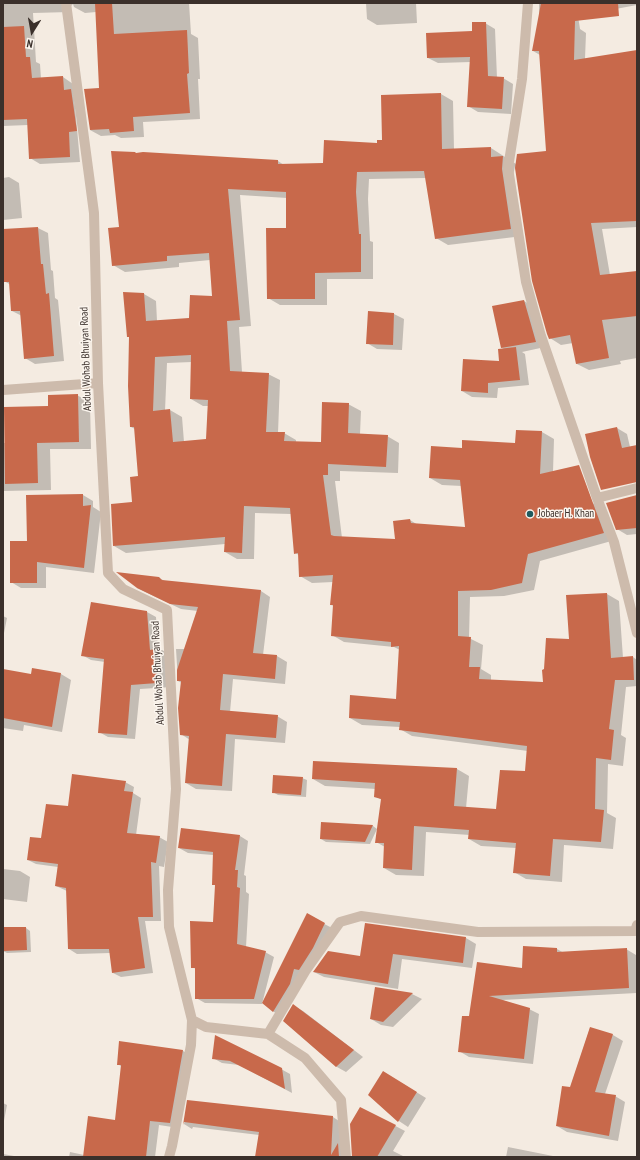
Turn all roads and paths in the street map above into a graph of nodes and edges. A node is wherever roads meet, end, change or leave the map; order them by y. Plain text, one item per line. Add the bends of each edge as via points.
1 (66, 3) edge
2 (528, 3) edge
3 (98, 383) junction
4 (3, 390) edge
5 (637, 488) edge
6 (597, 498) junction
7 (637, 633) edge
8 (637, 925) edge
9 (192, 1020) junction
10 (268, 1034) junction
11 (169, 1157) edge
12 (346, 1157) edge

1 - 3 street, Abdul Wohab Bhuiyan Road via 94,213
2 - 6 street via 522,79 508,168 526,282
3 - 4 street
3 - 9 street, Abdul Wohab Bhuiyan Road via 108,573 123,589 167,610 176,789 168,890 169,927
5 - 6 street
6 - 7 street via 614,542
8 - 10 street via 635,931 478,932 360,916 340,922 306,970
9 - 10 street via 206,1027
9 - 11 street via 191,1045
10 - 12 street via 305,1058 341,1100

